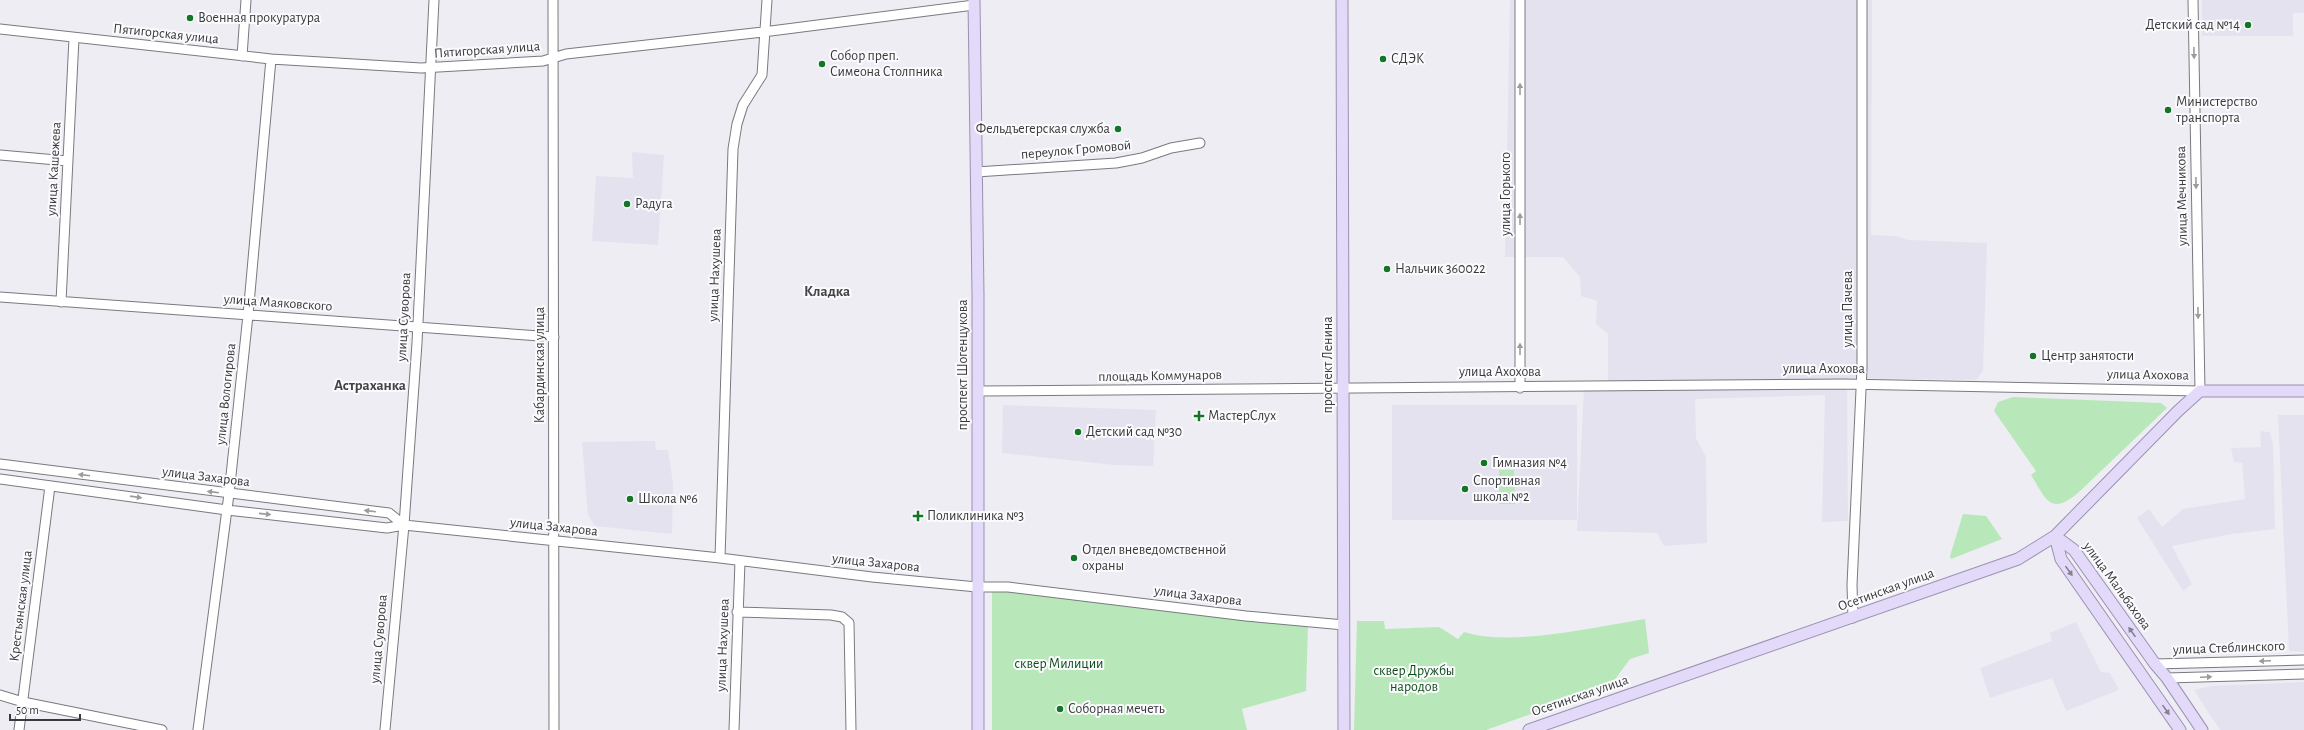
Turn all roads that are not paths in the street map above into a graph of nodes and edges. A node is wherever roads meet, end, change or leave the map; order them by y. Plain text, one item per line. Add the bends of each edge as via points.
1 (246, 0) edge
2 (434, 0) edge
3 (553, 0) edge
4 (767, 0) edge
5 (1342, 0) edge
6 (1520, 0) edge
7 (1862, 0) edge
8 (2193, 0) edge
9 (974, 2) edge
10 (0, 29) edge
11 (763, 32) junction
12 (74, 38) junction
13 (242, 56) junction
14 (554, 58) junction
15 (271, 59) junction
16 (430, 69) junction
17 (1200, 143) dead end
18 (0, 155) edge
19 (68, 161) junction
20 (976, 172) junction
21 (0, 298) edge
22 (61, 302) junction
23 (248, 315) junction
24 (418, 328) junction
25 (554, 337) junction
26 (1861, 384) junction
27 (1520, 388) junction
28 (1343, 389) junction
29 (2200, 391) junction
30 (2304, 391) edge
31 (978, 392) junction
32 (0, 464) edge
33 (0, 479) edge
34 (50, 486) junction
35 (229, 494) junction
36 (227, 510) junction
37 (404, 525) junction
38 (2055, 536) junction
39 (554, 541) junction
40 (720, 558) junction
41 (740, 561) junction
42 (977, 587) junction
43 (737, 612) junction
44 (1853, 618) junction
45 (1344, 625) junction
46 (2304, 660) edge
47 (2155, 664) junction
48 (2304, 674) edge
49 (2167, 678) junction
50 (0, 695) edge
51 (23, 702) junction
52 (19, 730) edge
53 (162, 730) edge
54 (198, 730) edge
55 (385, 730) edge
56 (554, 730) edge
57 (734, 730) edge
58 (851, 730) edge
59 (978, 730) edge
60 (1344, 730) edge
61 (1529, 730) edge
62 (2180, 730) edge
63 (2202, 730) edge

1 - 13 street
2 - 16 street, улица Суворова
3 - 14 street, Кабардинская улица
4 - 11 street, улица Нахушева via 767,22
5 - 28 main road, проспект Ленина
27 -> 6 street, улица Горького
7 - 26 street, улица Пачева
8 -> 29 street, улица Мечникова
9 - 11 street, Пятигорская улица
9 - 20 main road, проспект Шогенцукова
10 - 12 street, Пятигорская улица
11 - 14 street, Пятигорская улица via 575,53
11 - 40 street, улица Нахушева via 762,75 743,105 736,124 733,149
12 - 13 street, Пятигорская улица
12 - 19 street, улица Кашежева
13 - 15 street, Пятигорская улица
14 - 16 street, Пятигорская улица via 543,61
14 - 25 street, Кабардинская улица
15 - 16 street, Пятигорская улица
15 - 23 street, улица Вологирова
16 - 24 street, улица Суворова
17 - 20 street, переулок Громовой via 1116,163
18 - 19 street
19 - 22 street, улица Кашежева
20 - 31 main road, проспект Шогенцукова
21 - 22 street, улица Маяковского
22 - 23 street, улица Маяковского
23 - 24 street, улица Маяковского
23 - 35 street, улица Вологирова
24 - 25 street, улица Маяковского
24 - 37 street, улица Суворова
25 - 39 street, Кабардинская улица
26 - 27 street, улица Ахохова
26 - 29 street, улица Ахохова
26 - 44 street, улица Пачева via 1852,585
27 - 28 street, улица Ахохова
28 - 31 street, площадь Коммунаров via 1310,387
28 - 45 main road, проспект Ленина
29 - 30 main road, улица Ахохова
29 - 38 main road, Осетинская улица via 2178,410
31 - 42 main road, проспект Шогенцукова
35 -> 32 street, улица Захарова
33 - 34 street, улица Захарова
34 -> 36 street, улица Захарова
34 - 51 street, Крестьянская улица
35 - 36 street, улица Вологирова
37 -> 35 street, улица Захарова via 389,513
36 -> 37 street, улица Захарова via 387,528
36 - 54 street, улица Вологирова
37 - 39 street, улица Захарова
37 - 55 street, улица Суворова
38 - 44 main road, Осетинская улица via 2018,560 1885,604
47 -> 38 main road, улица Мальбахова via 2074,550
38 -> 62 main road via 2061,560
39 - 40 street, улица Захарова
39 - 56 street, Кабардинская улица
40 - 41 street, улица Захарова
41 - 42 street, улица Захарова
41 - 43 street, улица Нахушева
42 - 45 street, улица Захарова via 1008,587 1246,616
42 - 59 main road, проспект Шогенцукова
43 - 57 street, улица Нахушева
43 - 58 street via 842,617 850,623
44 - 61 main road, Осетинская улица
45 - 60 main road, проспект Ленина
46 -> 47 street, улица Стеблинского
47 - 49 main road, улица Мальбахова
49 -> 48 street, улица Стеблинского
49 - 63 main road, улица Мальбахова
50 - 51 street
51 - 52 street, Крестьянская улица
51 - 53 street

